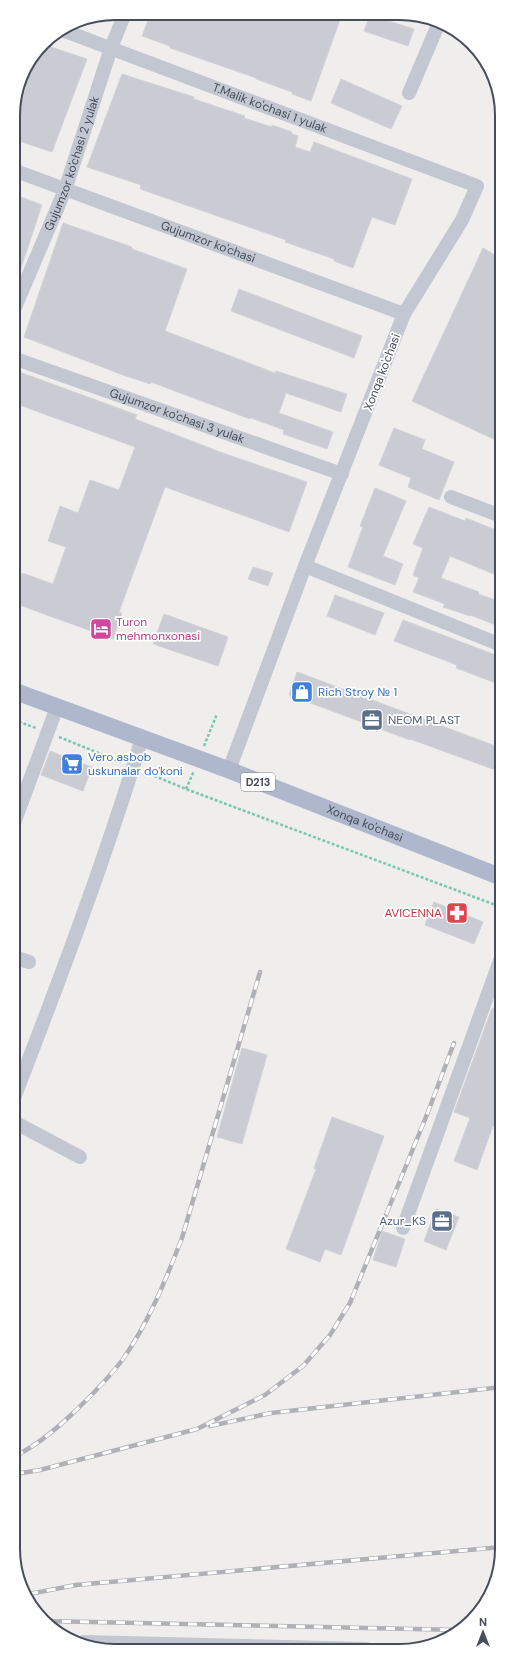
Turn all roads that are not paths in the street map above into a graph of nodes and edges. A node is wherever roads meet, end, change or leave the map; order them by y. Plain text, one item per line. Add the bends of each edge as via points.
1 (122, 20) edge
2 (437, 28) edge
3 (68, 32) edge
4 (111, 48) junction
5 (409, 93) dead end
6 (20, 173) edge
7 (477, 186) joint
8 (65, 190) junction
9 (20, 296) edge
10 (404, 314) junction
11 (20, 360) edge
12 (342, 474) junction
13 (451, 497) dead end
14 (495, 514) edge
15 (305, 566) junction
16 (495, 643) edge
17 (20, 692) edge
18 (57, 707) junction
19 (142, 738) junction
20 (229, 770) junction
21 (20, 807) edge
22 (495, 875) edge
23 (20, 959) edge
24 (29, 962) dead end
25 (495, 975) edge
26 (20, 1082) edge
27 (20, 1125) edge
28 (80, 1157) dead end
29 (403, 1228) dead end
30 (99, 1642) edge
31 (163, 1644) edge

1 - 4 street, Gujumzor ko'chasi 2 yulak
2 - 5 street
3 - 4 street, T.Malik ko'chasi 1 yulak
4 - 7 street, T.Malik ko'chasi 1 yulak
4 - 8 street, Gujumzor ko'chasi 2 yulak
6 - 8 street, Gujumzor ko'chasi
7 - 10 street, Xonqa ko'chasi via 462,220
8 - 9 street, Gujumzor ko'chasi 2 yulak
8 - 10 street, Gujumzor ko'chasi
10 - 12 street, Xonqa ko'chasi
11 - 12 street, Gujumzor ko'chasi 3 yulak
12 - 15 street, Xonqa ko'chasi
13 - 14 street
15 - 16 street
15 - 20 street, Xonqa ko'chasi
17 - 18 main road, Xonqa ko'chasi / D213
18 - 19 main road, Xonqa ko'chasi / D213
18 - 21 street
19 - 20 main road, Xonqa ko'chasi / D213
19 - 26 street via 113,828
20 - 22 main road, Xonqa ko'chasi / D213
23 - 24 street
25 - 29 street
27 - 28 street
30 - 31 street

